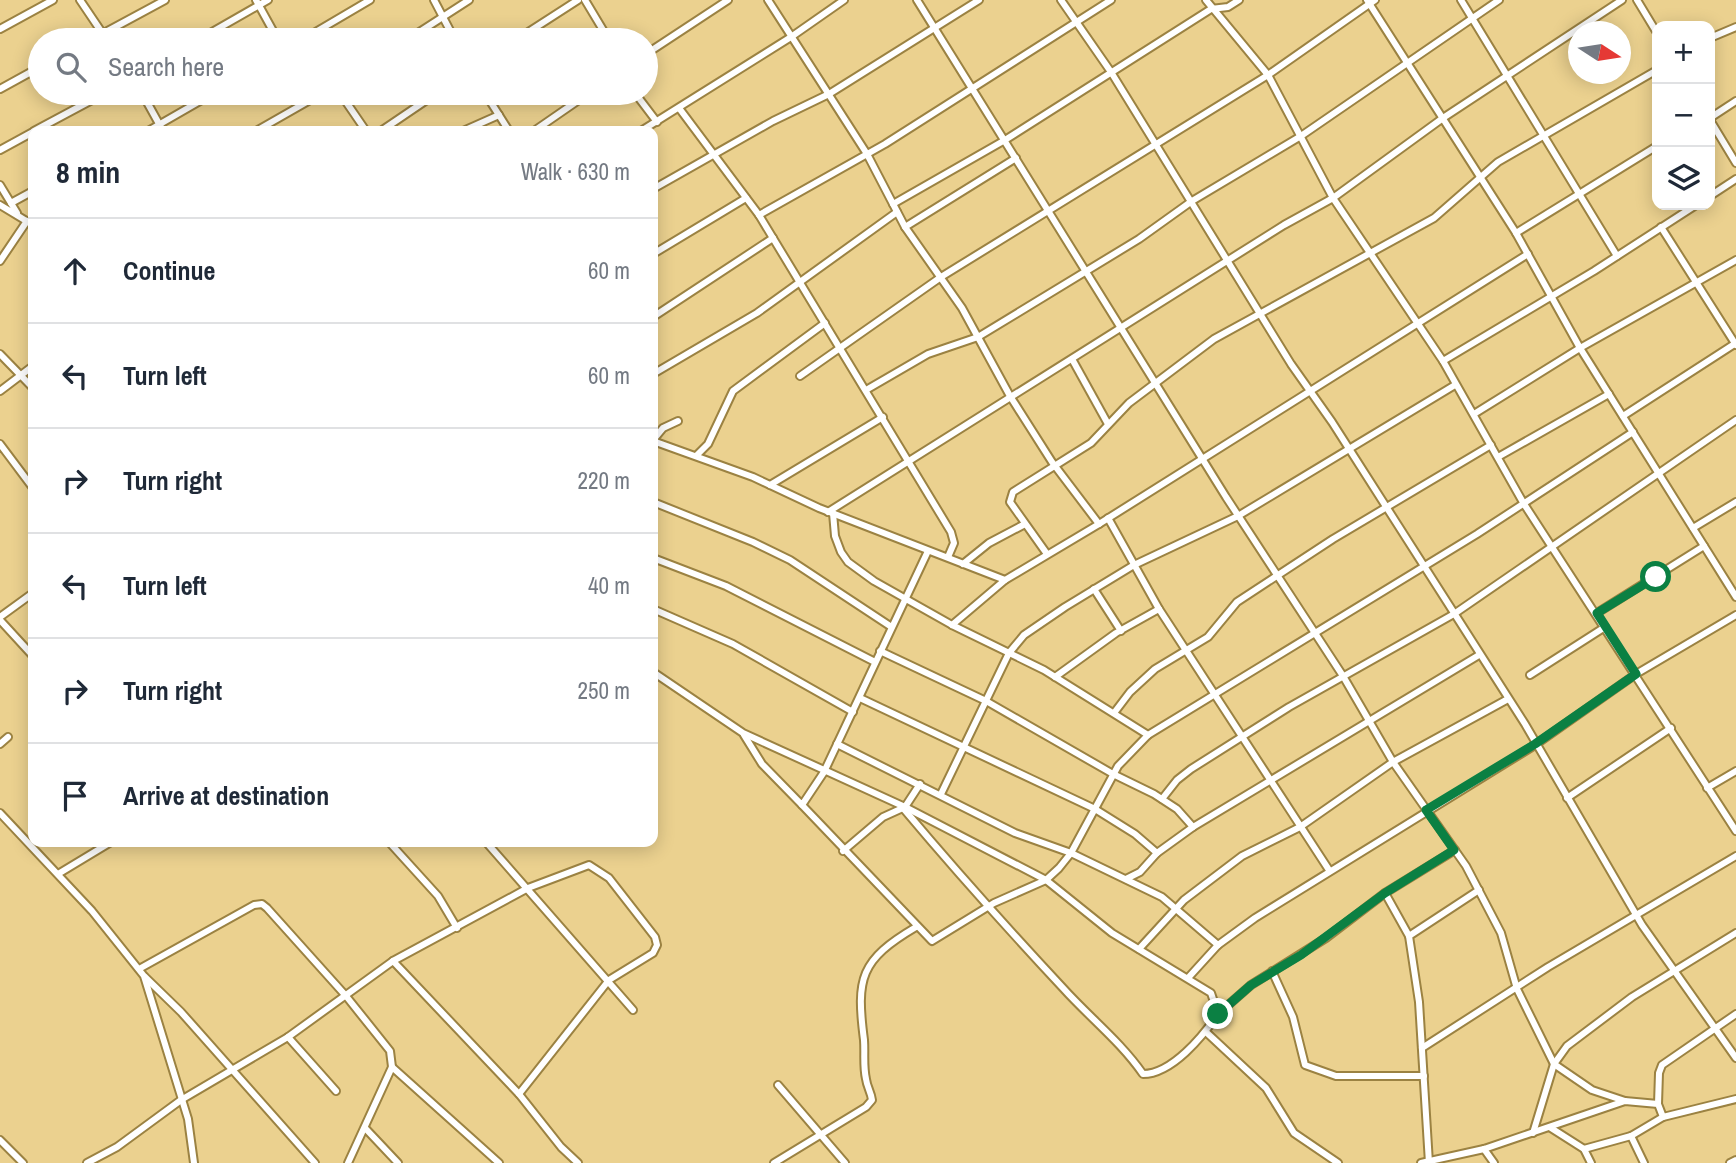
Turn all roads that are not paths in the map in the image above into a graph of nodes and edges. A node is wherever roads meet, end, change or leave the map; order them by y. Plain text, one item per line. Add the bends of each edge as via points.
1 (53, 0) edge
2 (80, 0) edge
3 (165, 0) edge
4 (268, 0) edge
5 (370, 0) edge
6 (434, 0) edge
7 (469, 0) edge
8 (578, 0) edge
9 (585, 0) edge
10 (728, 0) edge
11 (768, 0) edge
12 (844, 0) edge
13 (917, 0) edge
14 (979, 0) edge
15 (1061, 0) edge
16 (1111, 0) edge
17 (1206, 0) edge
18 (1239, 0) edge
19 (1461, 0) edge
20 (1499, 0) edge
21 (1622, 0) edge
22 (1637, 0) edge
23 (1370, 1) edge
24 (257, 3) edge
25 (1211, 9) junction
26 (443, 17) junction
27 (1472, 18) junction
28 (1075, 23) junction
29 (1652, 25) edge
30 (1736, 27) edge
31 (99, 28) edge
32 (120, 28) edge
33 (217, 28) edge
34 (271, 28) edge
35 (322, 28) edge
36 (426, 28) edge
37 (449, 28) edge
38 (535, 28) edge
39 (602, 28) edge
40 (935, 28) junction
41 (0, 29) edge
42 (1715, 36) edge
43 (791, 37) junction
44 (658, 46) edge
45 (1407, 61) junction
46 (1111, 72) junction
47 (1652, 73) edge
48 (28, 74) edge
49 (1268, 75) junction
50 (1507, 75) junction
51 (973, 88) junction
52 (0, 89) edge
53 (829, 94) junction
54 (1736, 101) edge
55 (83, 105) edge
56 (149, 105) edge
57 (196, 105) edge
58 (296, 105) edge
59 (348, 105) edge
60 (419, 105) edge
61 (493, 105) edge
62 (572, 105) edge
63 (644, 105) edge
64 (679, 108) junction
65 (499, 115) junction
66 (1715, 116) edge
67 (1443, 118) junction
68 (657, 122) junction
69 (45, 126) edge
70 (160, 126) edge
71 (164, 126) edge
72 (264, 126) edge
73 (363, 126) edge
74 (388, 126) edge
75 (474, 126) edge
76 (506, 126) edge
77 (541, 126) edge
78 (650, 126) edge
79 (1715, 127) edge
80 (28, 135) edge
81 (1301, 136) junction
82 (1545, 136) junction
83 (1005, 140) junction
84 (1156, 144) junction
85 (1655, 147) edge
86 (0, 150) edge
87 (867, 154) junction
88 (714, 155) junction
89 (1016, 158) junction
90 (1736, 163) edge
91 (1480, 177) junction
92 (1736, 179) edge
93 (0, 185) edge
94 (658, 186) edge
95 (1581, 193) junction
96 (1715, 193) edge
97 (28, 194) edge
98 (746, 198) junction
99 (1333, 198) junction
100 (1192, 201) junction
101 (11, 203) junction
102 (893, 204) junction
103 (0, 205) edge
104 (1688, 210) edge
105 (897, 212) junction
106 (1049, 212) junction
107 (759, 215) junction
108 (19, 216) junction
109 (28, 222) edge
110 (28, 226) edge
111 (905, 227) junction
112 (1661, 227) junction
113 (1516, 233) junction
114 (773, 238) junction
115 (658, 251) edge
116 (1369, 253) junction
117 (1528, 254) junction
118 (1618, 256) junction
119 (1736, 260) edge
120 (0, 261) edge
121 (1230, 261) junction
122 (1086, 271) junction
123 (941, 277) junction
124 (800, 281) junction
125 (1696, 281) junction
126 (1550, 295) junction
127 (1261, 313) junction
128 (658, 314) edge
129 (825, 323) junction
130 (1418, 325) junction
131 (1122, 330) junction
132 (978, 337) junction
133 (1736, 344) edge
134 (1580, 348) junction
135 (841, 349) junction
136 (0, 354) edge
137 (1072, 359) junction
138 (1443, 361) junction
139 (28, 371) edge
140 (658, 371) edge
141 (23, 376) junction
142 (800, 376) dead end
143 (28, 382) edge
144 (1155, 384) junction
145 (1455, 385) junction
146 (866, 390) junction
147 (0, 391) edge
148 (1310, 391) junction
149 (1609, 394) junction
150 (1010, 396) junction
151 (1474, 414) junction
152 (1623, 416) junction
153 (883, 417) junction
154 (1736, 420) edge
155 (678, 421) dead end
156 (1108, 424) junction
157 (1633, 432) junction
158 (658, 434) edge
159 (658, 442) edge
160 (0, 444) edge
161 (1491, 444) junction
162 (1348, 451) junction
163 (697, 455) junction
164 (1498, 457) junction
165 (1201, 458) junction
166 (909, 460) junction
167 (1055, 465) junction
168 (1657, 471) junction
169 (28, 481) edge
170 (770, 485) junction
171 (1736, 502) edge
172 (658, 504) edge
173 (1524, 504) junction
174 (1384, 508) junction
175 (831, 513) junction
176 (1238, 516) junction
177 (1108, 518) junction
178 (1025, 524) junction
179 (1099, 524) junction
180 (1693, 528) junction
181 (1704, 546) junction
182 (1552, 547) junction
183 (928, 551) junction
184 (1047, 554) junction
185 (948, 557) junction
186 (658, 560) edge
187 (963, 564) junction
188 (1134, 565) junction
189 (1423, 567) junction
190 (1276, 575) junction
191 (1004, 580) junction
192 (1733, 587) edge
193 (1094, 589) junction
194 (28, 597) edge
195 (1736, 597) edge
196 (903, 599) junction
197 (1158, 609) junction
198 (658, 611) edge
199 (1597, 613) junction
200 (1454, 614) junction
201 (1736, 615) edge
202 (0, 618) edge
203 (952, 625) junction
204 (890, 626) junction
205 (1605, 627) junction
206 (1121, 631) junction
207 (1316, 635) junction
208 (28, 650) edge
209 (1186, 650) junction
210 (880, 652) junction
211 (1009, 653) junction
212 (1479, 655) junction
213 (875, 663) junction
214 (1636, 674) junction
215 (658, 675) edge
216 (1530, 675) dead end
217 (1343, 676) junction
218 (1055, 677) junction
219 (1214, 695) junction
220 (859, 698) junction
221 (1508, 699) junction
222 (986, 701) junction
223 (853, 712) junction
224 (1114, 713) junction
225 (1371, 721) junction
226 (1671, 728) junction
227 (743, 733) junction
228 (1149, 735) junction
229 (8, 737) dead end
230 (1243, 739) junction
231 (0, 744) edge
232 (837, 744) junction
233 (1535, 744) junction
234 (964, 745) junction
235 (1393, 762) junction
236 (1736, 771) edge
237 (824, 772) junction
238 (1114, 774) junction
239 (1270, 780) junction
240 (920, 784) junction
241 (1707, 788) junction
242 (941, 794) junction
243 (1567, 798) junction
244 (1162, 799) junction
245 (802, 805) junction
246 (904, 808) junction
247 (1095, 809) junction
248 (1426, 810) junction
249 (0, 813) edge
250 (1193, 827) junction
251 (1300, 827) junction
252 (1736, 831) edge
253 (28, 842) edge
254 (32, 847) edge
255 (103, 847) edge
256 (394, 847) edge
257 (491, 847) edge
258 (1454, 850) junction
259 (843, 851) junction
260 (1071, 853) junction
261 (1157, 853) junction
262 (1736, 856) edge
263 (1329, 870) junction
264 (58, 874) junction
265 (1046, 880) junction
266 (1125, 880) junction
267 (528, 888) junction
268 (1479, 890) junction
269 (1385, 893) junction
270 (988, 907) junction
271 (1176, 908) junction
272 (1637, 917) junction
273 (916, 927) junction
274 (457, 928) junction
275 (1736, 933) edge
276 (1409, 936) junction
277 (1218, 945) junction
278 (1139, 949) junction
279 (393, 961) junction
280 (139, 969) junction
281 (1272, 971) junction
282 (1673, 971) junction
283 (144, 976) junction
284 (1188, 978) junction
285 (609, 980) junction
286 (1517, 989) junction
287 (346, 996) junction
288 (633, 1010) dead end
289 (1218, 1014) junction
290 (1736, 1014) edge
291 (1712, 1028) junction
292 (1206, 1032) junction
293 (288, 1037) junction
294 (1422, 1048) junction
295 (1736, 1058) edge
296 (1554, 1064) junction
297 (391, 1067) junction
298 (230, 1070) junction
299 (1424, 1076) junction
300 (778, 1085) dead end
301 (335, 1091) dead end
302 (519, 1094) junction
303 (1736, 1099) edge
304 (181, 1100) junction
305 (1625, 1101) junction
306 (1658, 1104) junction
307 (1663, 1117) junction
308 (365, 1128) junction
309 (1551, 1128) junction
310 (1533, 1133) junction
311 (822, 1134) junction
312 (1631, 1136) junction
313 (0, 1140) edge
314 (1484, 1149) junction
315 (1584, 1149) junction
316 (1736, 1160) edge
317 (23, 1163) edge
318 (87, 1163) edge
319 (194, 1163) edge
320 (315, 1163) edge
321 (348, 1163) edge
322 (398, 1163) edge
323 (499, 1163) edge
324 (578, 1163) edge
325 (774, 1163) edge
326 (845, 1163) edge
327 (1338, 1163) edge
328 (1426, 1163) edge
329 (1494, 1163) edge
330 (1591, 1163) edge
331 (1644, 1163) edge
332 (1730, 1163) edge

1 - 41 street
2 - 31 street
3 - 32 street
4 - 24 street
5 - 35 street
6 - 26 street
7 - 26 street
8 - 38 street
9 - 39 street
10 - 44 street
11 - 43 street
12 - 43 street
13 - 40 street
14 - 40 street
15 - 28 street
16 - 28 street
17 - 25 street
18 - 25 street
19 - 27 street
20 - 27 street
21 - 50 street
22 - 29 street
23 - 45 street
23 - 49 street
24 - 33 street
24 - 34 street
25 - 46 street
25 - 49 street
26 - 36 street
26 - 37 street
27 - 45 street
27 - 50 street
28 - 46 street
28 - 51 street
30 - 42 street
40 - 51 street
40 - 53 street
43 - 53 street
43 - 64 street
45 - 67 street
45 - 81 street
46 - 83 street
46 - 84 street
47 - 82 street
48 - 52 street
49 - 81 street
49 - 84 street
50 - 67 street
50 - 82 street
51 - 83 street
51 - 87 street
53 - 87 street
53 - 88 street
54 - 66 street
55 - 69 street
56 - 70 street
57 - 71 street
58 - 72 street
59 - 73 street
60 - 74 street
61 - 65 street
62 - 77 street
63 - 68 street
64 - 68 street
64 - 88 street
65 - 75 street
65 - 76 street
67 - 91 street
67 - 99 street
68 - 78 street
79 - 90 street
80 - 86 street
81 - 99 street
81 - 100 street
82 - 91 street
82 - 95 street
83 - 89 street
83 - 102 street
84 - 100 street
84 - 106 street
85 - 95 street
87 - 102 street
87 - 107 street
88 - 94 street
88 - 98 street
89 - 106 street
89 - 111 street
91 - 113 street
91 - 116 street via 1434,218
92 - 96 street
93 - 101 street
95 - 113 street
95 - 118 street
97 - 101 street
98 - 107 street
98 - 115 street
99 - 116 street
99 - 121 street
100 - 121 street
100 - 122 street
101 - 108 street
102 - 105 street
103 - 108 street
104 - 112 street
105 - 111 street
105 - 124 street
106 - 122 street
106 - 123 street
107 - 114 street
108 - 109 street
110 - 120 street
111 - 123 street
112 - 118 street
112 - 125 street
113 - 117 street
114 - 124 street
114 - 128 street
116 - 127 street
116 - 130 street
117 - 126 street
117 - 130 street
118 - 126 street
119 - 125 street
121 - 127 street
121 - 131 street
122 - 131 street
122 - 132 street
123 - 132 street
123 - 135 street
124 - 129 street
124 - 140 street via 757,313
125 - 133 street
125 - 134 street
126 - 134 street
126 - 138 street
127 - 144 street via 1214,339
127 - 148 street
129 - 135 street
129 - 163 street via 733,391 708,444
130 - 138 street
130 - 148 street
131 - 137 street
131 - 144 street
132 - 146 street via 928,354
132 - 150 street
133 - 152 street
134 - 149 street
134 - 151 street
135 - 142 street
135 - 146 street
136 - 141 street
137 - 150 street
137 - 156 street
138 - 145 street
139 - 141 street
141 - 143 street
141 - 147 street
144 - 156 street
144 - 165 street
145 - 151 street
145 - 162 street
146 - 153 street
148 - 162 street
148 - 165 street
149 - 152 street
149 - 164 street
150 - 166 street
150 - 167 street
151 - 161 street
152 - 157 street
153 - 166 street
153 - 170 street
154 - 168 street
155 - 158 street
156 - 167 street via 1091,443
157 - 168 street
157 - 173 street
159 - 163 street
160 - 169 street
161 - 164 street
161 - 174 street
162 - 174 street
162 - 176 street
163 - 170 street
164 - 173 street
165 - 176 street
165 - 177 street
166 - 175 street
166 - 185 street via 951,532 954,543
167 - 178 street via 1009,497
167 - 179 street
168 - 180 street
168 - 182 street
170 - 175 street
171 - 180 street
172 - 204 street via 790,560
173 - 182 street
173 - 189 street
174 - 189 street
174 - 190 street
175 - 183 street
175 - 196 street via 835,536 848,562
176 - 188 street
176 - 190 street
177 - 179 street
177 - 188 street
178 - 184 street
178 - 187 street via 989,543
179 - 184 street
180 - 181 street
181 - 192 street
181 - 199 street
182 - 199 street
182 - 200 street
183 - 185 street
183 - 196 street
184 - 191 street
185 - 187 street
186 - 213 street via 726,586
187 - 191 street
188 - 193 street
188 - 197 street
189 - 200 street
189 - 207 street
190 - 207 street
190 - 209 street via 1237,602 1208,637
191 - 203 street
192 - 195 street
193 - 206 street
193 - 211 street via 1024,635
194 - 202 street
196 - 203 street
196 - 204 street
197 - 206 street
197 - 209 street
198 - 223 street via 733,644
199 - 205 street
200 - 212 street
200 - 217 street
201 - 214 street
202 - 208 street
203 - 211 street
204 - 210 street
205 - 214 street
205 - 216 street
206 - 218 street
207 - 217 street
207 - 219 street
209 - 219 street
209 - 224 street via 1155,668
210 - 213 street
210 - 222 street
211 - 218 street
211 - 222 street
212 - 221 street
212 - 225 street
213 - 220 street
214 - 226 street
214 - 233 street
215 - 227 street
217 - 225 street
217 - 230 street
218 - 224 street
219 - 228 street
219 - 230 street
220 - 223 street
220 - 234 street
221 - 233 street
221 - 235 street
222 - 234 street
222 - 238 street
223 - 232 street
224 - 228 street
225 - 235 street
225 - 239 street
226 - 241 street
226 - 243 street
227 - 237 street
227 - 245 street via 762,764
228 - 238 street
229 - 231 street
230 - 239 street
230 - 244 street via 1184,774
232 - 237 street
232 - 240 street
233 - 243 street
233 - 248 street
234 - 242 street
234 - 247 street
235 - 248 street
235 - 251 street
236 - 241 street
237 - 245 street
237 - 246 street
238 - 244 street
238 - 247 street
239 - 250 street
239 - 251 street
240 - 242 street
240 - 246 street
241 - 252 street
242 - 260 street via 1015,833
243 - 272 street
244 - 250 street
245 - 259 street
246 - 259 street via 883,817
246 - 265 street
246 - 270 street
247 - 260 street
247 - 261 street
248 - 258 street
248 - 263 street
249 - 253 street
250 - 261 street
251 - 263 street
251 - 271 street via 1242,856
254 - 264 street
255 - 264 street
256 - 274 street via 438,896
257 - 267 street
258 - 268 street
258 - 269 street
259 - 273 street
260 - 265 street
260 - 266 street
261 - 266 street via 1140,872
262 - 272 street
263 - 277 street
264 - 280 street
265 - 270 street
265 - 278 street via 1096,922
266 - 271 street
267 - 274 street
267 - 285 street
267 - 285 street via 589,865 608,878 657,945 653,953
268 - 276 street
268 - 286 street via 1501,933
269 - 276 street
269 - 281 street via 1326,938
270 - 273 street via 932,940
270 - 292 street via 1072,998 1116,1038 1143,1074 1168,1065
271 - 277 street
271 - 278 street
272 - 282 street
272 - 286 street
273 - 311 street via 887,944 863,979 859,1001 864,1068 872,1100
274 - 279 street
275 - 282 street
276 - 294 street
277 - 284 street
278 - 284 street
279 - 287 street
279 - 302 street
280 - 283 street
280 - 287 street via 261,904
281 - 289 street
281 - 299 street via 1293,1017 1305,1065 1336,1076
282 - 291 street
282 - 296 street via 1597,1021 1567,1046
283 - 298 street
283 - 304 street
284 - 289 street via 1211,993
285 - 288 street
285 - 302 street
286 - 294 street
286 - 296 street
287 - 293 street
287 - 297 street via 390,1051
289 - 292 street
290 - 291 street
291 - 295 street
291 - 306 street via 1662,1065
292 - 327 street via 1266,1088 1294,1133
293 - 298 street
293 - 301 street
294 - 299 street
296 - 305 street via 1592,1090
296 - 310 street
297 - 308 street
297 - 323 street
298 - 304 street
298 - 320 street
299 - 328 street
300 - 311 street
302 - 324 street
303 - 307 street
304 - 318 street
304 - 319 street via 191,1131
305 - 306 street
305 - 309 street
306 - 307 street
307 - 312 street
308 - 321 street
308 - 322 street
309 - 310 street
309 - 315 street
310 - 314 street
311 - 325 street
311 - 326 street
312 - 315 street
312 - 331 street
313 - 317 street
314 - 328 street
314 - 329 street
315 - 330 street
316 - 332 street

